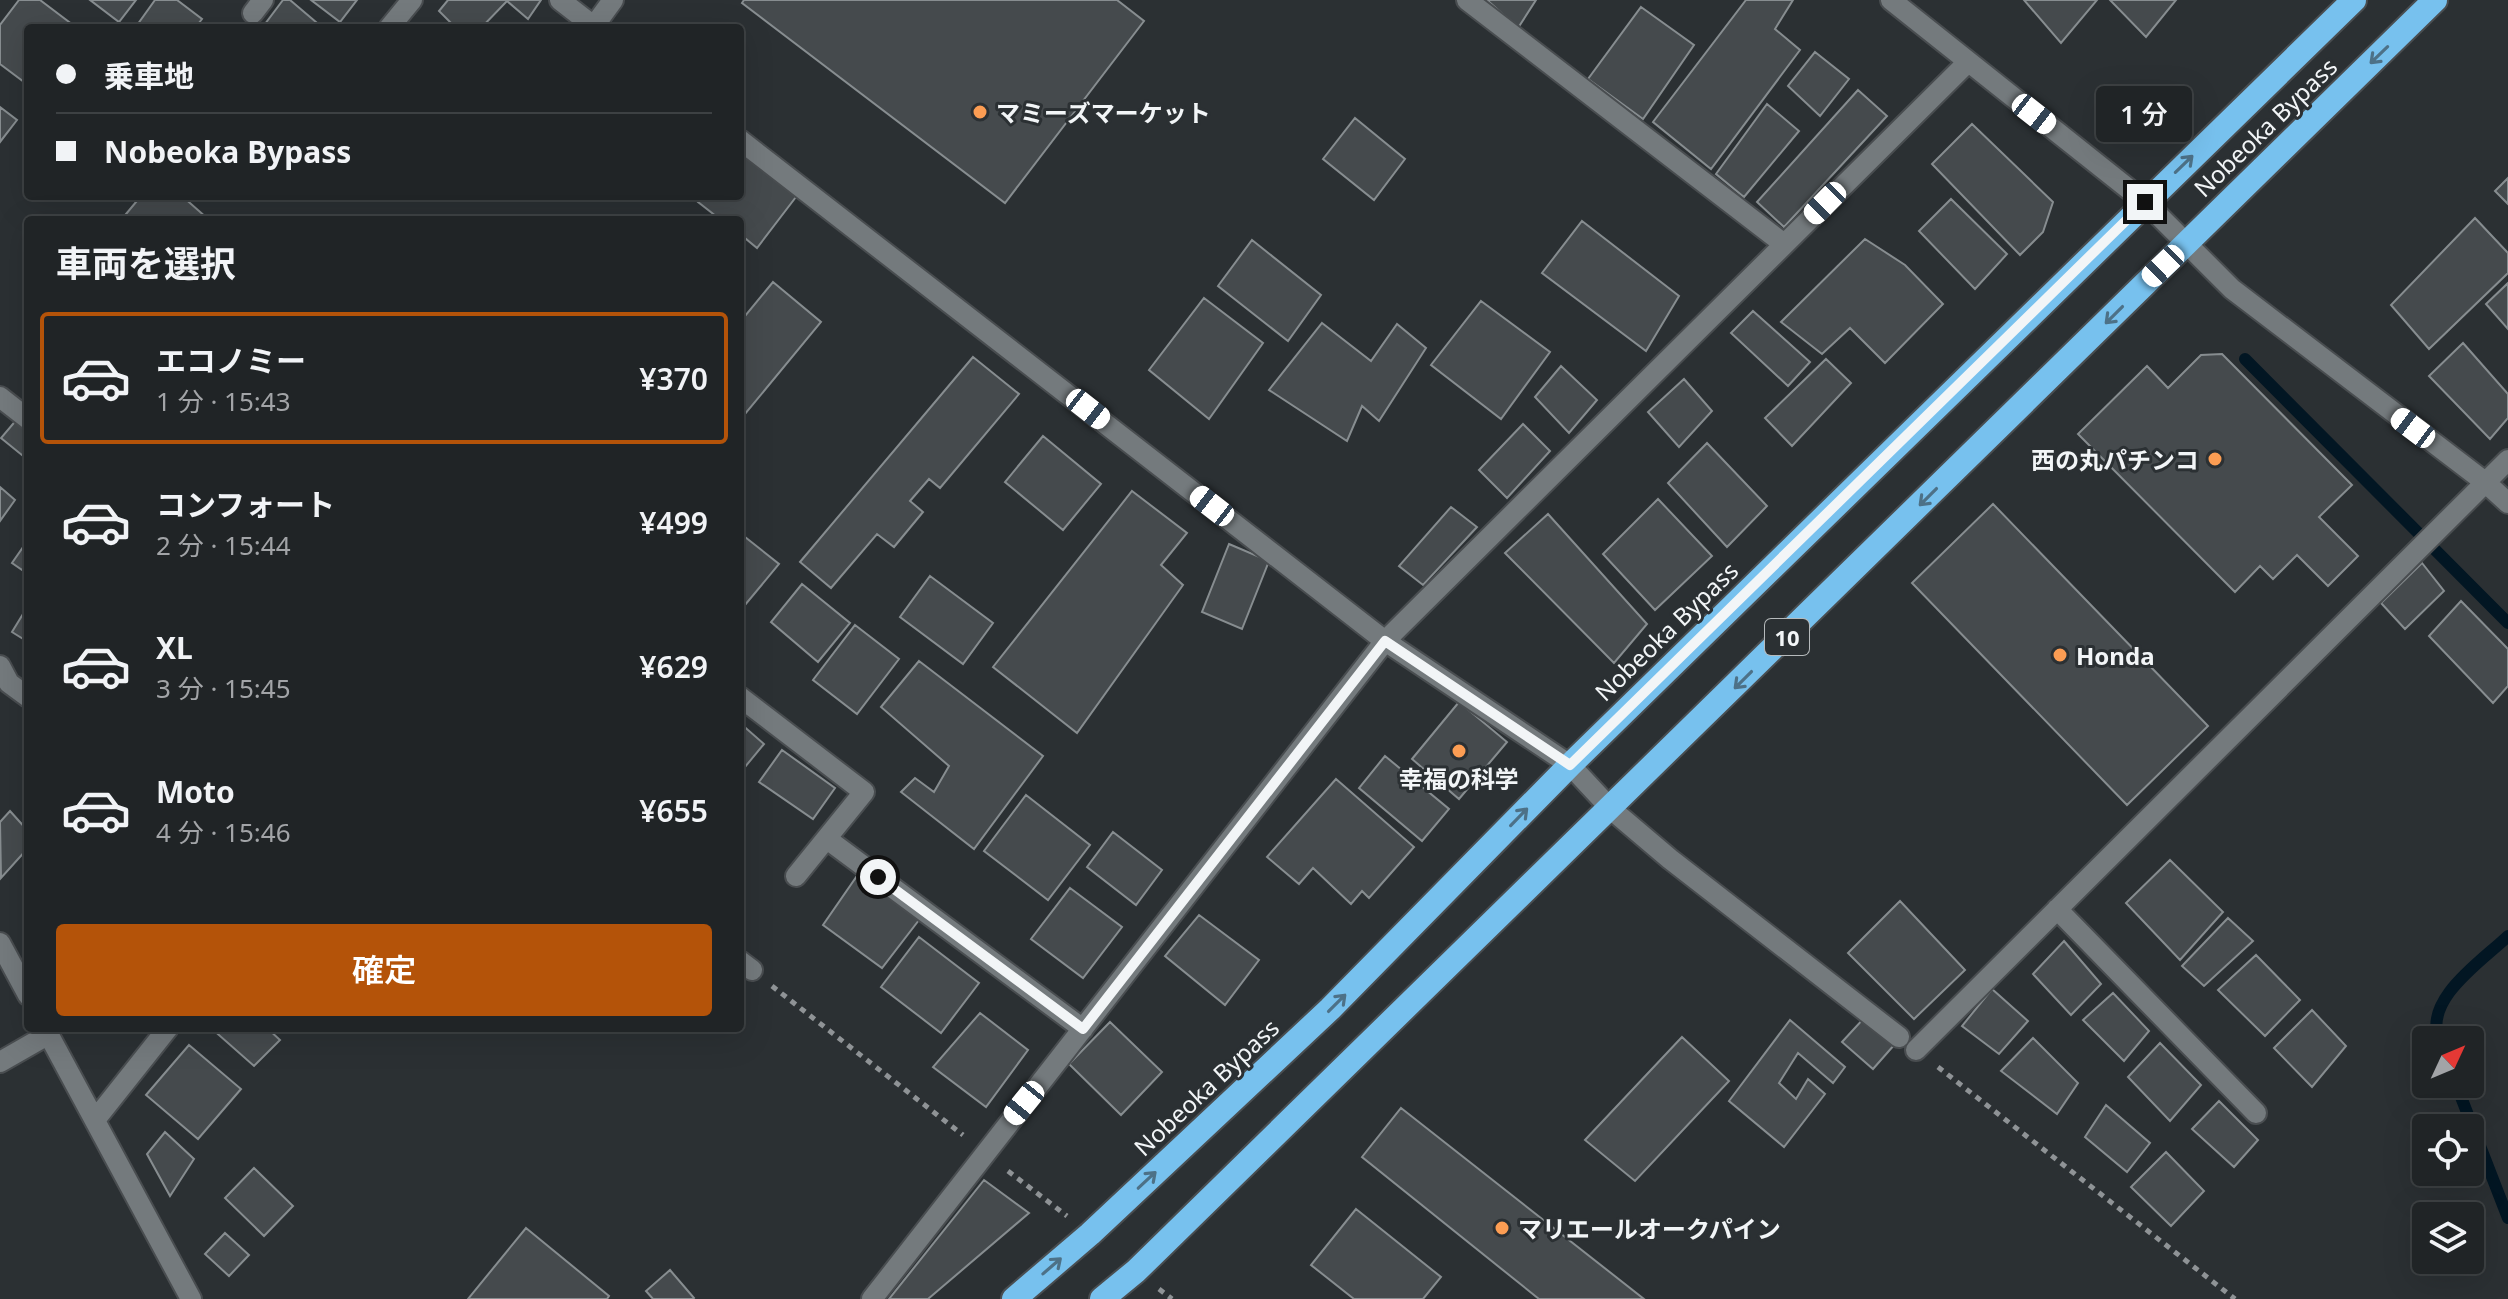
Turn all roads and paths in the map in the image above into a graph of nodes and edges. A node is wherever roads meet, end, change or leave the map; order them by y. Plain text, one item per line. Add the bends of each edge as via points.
1 (412, 0) edge
2 (560, 0) edge
3 (613, 0) edge
4 (1467, 0) edge
5 (1891, 0) edge
6 (2354, 0) edge
7 (2435, 0) edge
8 (392, 24) edge
9 (591, 24) edge
10 (597, 24) edge
11 (1968, 62) junction
12 (744, 143) edge
13 (2145, 202) junction
14 (1784, 244) junction
15 (2185, 244) junction
16 (0, 397) edge
17 (24, 416) edge
18 (2508, 460) edge
19 (2485, 482) junction
20 (2508, 503) edge
21 (1385, 641) junction
22 (0, 666) edge
23 (24, 694) edge
24 (744, 700) edge
25 (1570, 765) junction
26 (1611, 809) junction
27 (827, 839) junction
28 (796, 876) dead end
29 (2057, 909) junction
30 (0, 943) edge
31 (746, 966) edge
32 (24, 988) edge
33 (1083, 1029) junction
34 (45, 1032) edge
35 (48, 1032) edge
36 (165, 1032) edge
37 (1907, 1044) junction
38 (0, 1062) edge
39 (2256, 1113) dead end
40 (95, 1120) junction
41 (985, 1153) junction
42 (1090, 1234) junction
43 (191, 1299) edge
44 (872, 1299) edge
45 (1014, 1299) edge
46 (1102, 1299) edge
47 (2235, 1299) edge

1 - 8 street
2 - 9 street
3 - 10 street
4 - 14 street
5 - 11 street
13 -> 6 highway, Nobeoka Bypass / 10
7 -> 15 highway, Nobeoka Bypass / 10
11 - 13 street
11 - 14 street
12 - 21 street
13 - 15 street
13 - 25 highway, Nobeoka Bypass / 10
14 - 21 street
15 - 19 street via 2232,289
15 -> 26 highway, Nobeoka Bypass / 10
16 - 17 street
18 - 19 street
19 - 20 street
19 - 29 street
21 - 25 street
21 - 33 street
22 - 23 street via 9,683
24 - 27 street via 864,792
25 - 26 street
42 -> 25 highway, Nobeoka Bypass / 10 via 1330,1009
26 - 37 street
26 - 46 highway, Nobeoka Bypass / 10
27 - 28 street
27 - 33 street
29 - 37 street
29 - 39 street
30 - 32 street
31 - 41 path
33 - 41 street
34 - 38 street
35 - 40 street
36 - 40 street
37 - 47 path
40 - 43 street
41 - 42 path
41 - 44 street
45 -> 42 highway, Nobeoka Bypass / 10

